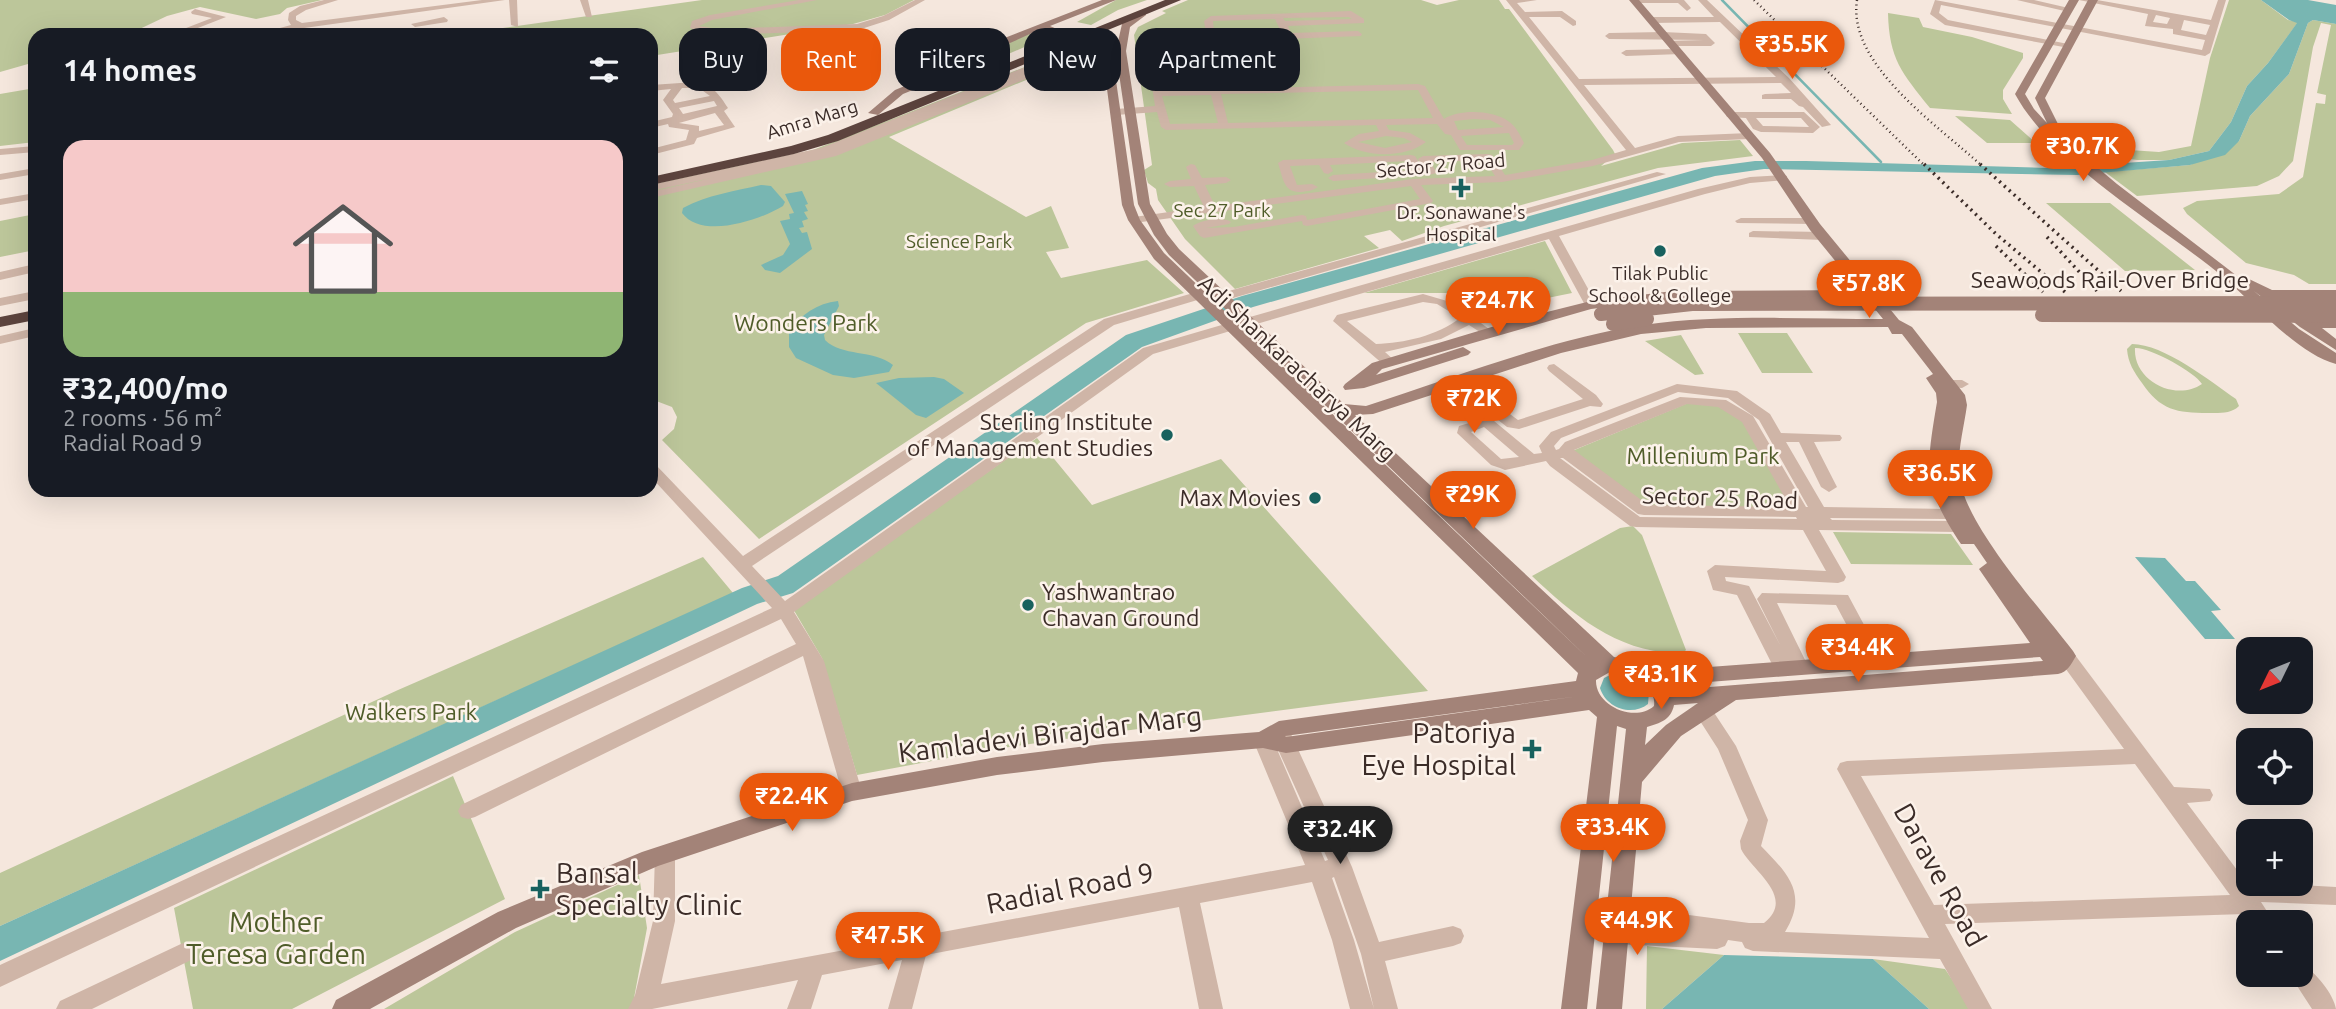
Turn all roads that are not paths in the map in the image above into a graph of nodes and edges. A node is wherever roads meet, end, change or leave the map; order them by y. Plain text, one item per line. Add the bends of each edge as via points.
1 (334, 0) edge
2 (500, 0) edge
3 (513, 0) edge
4 (584, 0) edge
5 (813, 0) edge
6 (921, 0) edge
7 (1112, 0) edge
8 (1154, 0) edge
9 (1175, 0) edge
10 (1514, 0) edge
11 (1533, 0) edge
12 (1539, 0) edge
13 (1679, 0) edge
14 (1702, 0) edge
15 (2021, 0) edge
16 (2222, 0) edge
17 (1939, 1) edge
18 (2089, 1) edge
19 (1639, 2) edge
20 (2071, 4) edge
21 (195, 12) dead end
22 (1143, 13) junction
23 (1556, 13) junction
24 (589, 15) dead end
25 (1523, 15) junction
26 (373, 16) junction
27 (443, 16) junction
28 (2176, 18) junction
29 (1280, 20) junction
30 (1651, 20) junction
31 (1719, 20) junction
32 (343, 22) junction
33 (418, 22) dead end
34 (1537, 23) junction
35 (2214, 23) junction
36 (516, 25) dead end
37 (1045, 25) junction
38 (2059, 25) junction
39 (1257, 26) dead end
40 (191, 28) edge
41 (298, 28) edge
42 (305, 28) edge
43 (343, 28) edge
44 (351, 28) edge
45 (444, 28) edge
46 (1053, 28) edge
47 (1075, 28) edge
48 (1093, 28) edge
49 (1099, 28) edge
50 (1207, 28) edge
51 (1243, 28) edge
52 (1284, 28) edge
53 (2078, 29) junction
54 (1358, 34) dead end
55 (1300, 36) edge
56 (1609, 36) dead end
57 (2209, 38) junction
58 (1663, 39) junction
59 (2050, 42) junction
60 (2069, 45) junction
61 (1121, 51) joint
62 (1626, 53) dead end
63 (1024, 56) edge
64 (1024, 61) edge
65 (1701, 80) junction
66 (1786, 80) junction
67 (1576, 82) junction
68 (678, 86) junction
69 (658, 87) edge
70 (1113, 91) edge
71 (1215, 92) junction
72 (1158, 93) joint
73 (1765, 97) dead end
74 (714, 98) junction
75 (667, 103) junction
76 (1806, 106) junction
77 (1433, 108) junction
78 (718, 110) junction
79 (1116, 111) junction
80 (1162, 112) junction
81 (1776, 112) dead end
82 (874, 113) junction
83 (1130, 113) junction
84 (696, 115) junction
85 (1731, 115) junction
86 (1749, 115) junction
87 (1452, 118) junction
88 (673, 120) junction
89 (1440, 121) junction
90 (1379, 122) junction
91 (658, 123) edge
92 (1826, 125) dead end
93 (1224, 127) junction
94 (1512, 130) junction
95 (694, 132) junction
96 (1386, 133) junction
97 (1456, 133) junction
98 (1749, 136) junction
99 (2055, 140) junction
100 (28, 150) edge
101 (658, 150) edge
102 (0, 152) edge
103 (1634, 153) junction
104 (1323, 162) junction
105 (1277, 164) junction
106 (1191, 167) dead end
107 (658, 171) edge
108 (28, 172) edge
109 (1661, 174) dead end
110 (1500, 175) junction
111 (0, 177) edge
112 (1782, 177) junction
113 (1435, 178) junction
114 (658, 179) edge
115 (1226, 180) dead end
116 (1198, 182) junction
117 (1170, 184) dead end
118 (1337, 185) junction
119 (1415, 185) junction
120 (658, 186) edge
121 (658, 193) edge
122 (1234, 195) dead end
123 (28, 196) edge
124 (1286, 199) junction
125 (0, 202) edge
126 (1211, 205) junction
127 (1150, 217) junction
128 (1134, 220) junction
129 (1741, 221) dead end
130 (1793, 221) junction
131 (1812, 221) junction
132 (1311, 223) junction
133 (1552, 234) junction
134 (1753, 235) dead end
135 (1806, 236) junction
136 (1824, 236) junction
137 (28, 270) edge
138 (2228, 274) junction
139 (0, 276) edge
140 (1870, 294) junction
141 (2249, 294) junction
142 (2269, 295) junction
143 (2336, 295) edge
144 (28, 296) edge
145 (1203, 298) junction
146 (1223, 298) junction
147 (0, 302) edge
148 (2336, 303) edge
149 (28, 307) edge
150 (0, 313) edge
151 (1601, 314) junction
152 (28, 316) edge
153 (2336, 316) edge
154 (1468, 319) junction
155 (0, 322) edge
156 (1238, 322) junction
157 (1894, 323) junction
158 (2287, 324) junction
159 (2307, 324) junction
160 (2336, 324) edge
161 (1486, 332) junction
162 (28, 334) edge
163 (0, 340) edge
164 (1372, 348) junction
165 (2335, 354) edge
166 (1390, 362) junction
167 (1554, 368) dead end
168 (1449, 383) junction
169 (1350, 387) junction
170 (1700, 396) junction
171 (1591, 401) junction
172 (1324, 404) junction
173 (1609, 414) junction
174 (1486, 422) junction
175 (1777, 437) junction
176 (1805, 438) junction
177 (1835, 438) dead end
178 (1568, 453) junction
179 (1549, 455) junction
180 (1952, 457) junction
181 (1530, 459) junction
182 (1979, 466) dead end
183 (658, 476) edge
184 (1829, 487) dead end
185 (1640, 516) junction
186 (1814, 519) junction
187 (1958, 520) junction
188 (746, 570) junction
189 (782, 608) junction
190 (808, 646) junction
191 (2045, 649) junction
192 (1875, 662) junction
193 (2062, 662) junction
194 (1791, 668) junction
195 (1654, 679) junction
196 (1597, 688) junction
197 (1736, 692) junction
198 (1665, 698) junction
199 (1702, 710) junction
200 (1637, 722) junction
201 (1276, 738) junction
202 (2140, 757) junction
203 (1631, 782) junction
204 (852, 792) junction
205 (2169, 795) junction
206 (2203, 795) dead end
207 (468, 811) dead end
208 (665, 854) junction
209 (1330, 869) junction
210 (1188, 895) junction
211 (2336, 896) edge
212 (2244, 897) junction
213 (1618, 910) junction
214 (2254, 910) edge
215 (1928, 915) junction
216 (1616, 934) junction
217 (1453, 936) dead end
218 (917, 947) junction
219 (1946, 949) junction
220 (183, 953) dead end
221 (1372, 954) junction
222 (814, 966) junction
223 (0, 976) edge
224 (2310, 987) edge
225 (643, 1004) edge
226 (68, 1009) edge
227 (345, 1009) edge
228 (799, 1009) edge
229 (900, 1009) edge
230 (1211, 1009) edge
231 (1362, 1009) edge
232 (1385, 1009) edge
233 (1574, 1009) edge
234 (1609, 1009) edge
235 (1980, 1009) edge
236 (2326, 1009) edge

1 - 41 street via 294,13 291,18
2 - 27 street
3 - 36 street
4 - 24 street
5 - 6 street via 710,18 695,23 694,28 708,32 848,28 880,21
7 - 37 main road
7 - 47 main road via 1079,19
8 - 48 highway, Amra Marg
9 - 22 highway, Amra Marg
10 - 11 street
10 - 23 street via 1530,10
10 - 25 street
12 - 23 street
13 - 19 street
14 - 31 street
15 - 20 street
16 - 35 street
17 - 38 street
17 - 59 street via 1934,14 1945,22
18 - 28 street via 2152,14 2150,24 2169,28
18 - 53 main road
19 - 30 main road
20 - 38 main road
21 - 40 street via 222,17
22 - 49 highway, Amra Marg
22 - 61 main road via 1125,26
23 - 25 street
23 - 34 street via 1571,23 1562,16 1532,17
25 - 34 street
26 - 27 street
26 - 32 street
26 - 44 street via 372,26
27 - 33 street
27 - 45 street
28 - 35 street
28 - 57 street via 2176,32
29 - 29 street via 1351,14 1361,21
29 - 50 street via 1211,19
29 - 52 street
30 - 31 street
30 - 58 main road
31 - 66 street
32 - 42 street
32 - 43 street
34 - 67 street
35 - 57 street
37 - 46 main road
37 - 82 main road via 1006,41 984,57 899,92
38 - 53 street
38 - 59 main road
39 - 51 street
53 - 57 street via 2205,53
53 - 60 main road
54 - 55 street
56 - 58 street
58 - 62 street
58 - 65 main road
59 - 60 street
59 - 99 main road via 2020,94 2024,107
60 - 99 main road via 2040,98 2055,123
61 - 83 main road, Adi Shankaracharya Marg
63 - 82 highway, Amra Marg
64 - 114 highway, Amra Marg via 824,141
65 - 66 street
65 - 67 street
65 - 85 main road
66 - 76 street
67 - 103 street
68 - 69 street
68 - 74 street via 701,83
68 - 75 street
70 - 79 main road, Adi Shankaracharya Marg
71 - 72 street
71 - 77 street via 1418,87
71 - 93 street
72 - 80 street
73 - 76 street via 1793,96
74 - 75 street
74 - 78 street via 723,107
75 - 88 street via 678,114
76 - 81 street
76 - 92 street
77 - 87 street via 1446,109
77 - 89 street
78 - 84 street
78 - 95 street via 730,127
79 - 83 street
79 - 128 main road, Adi Shankaracharya Marg via 1124,187
80 - 83 street
80 - 93 street via 1166,127 1172,129
82 - 107 highway, Amra Marg via 806,139
83 - 127 main road, Adi Shankaracharya Marg via 1140,186
84 - 88 street
84 - 95 street via 700,122
85 - 86 street
85 - 98 main road
86 - 86 street via 1804,115 1815,127 1761,129
87 - 94 street via 1494,117 1506,121
87 - 97 street via 1448,122
88 - 91 street
88 - 95 street via 673,125
89 - 90 street
89 - 97 street
90 - 93 street
90 - 96 street
94 - 97 street
94 - 97 street via 1519,143 1504,149 1469,150
95 - 101 street via 690,142
96 - 96 street via 1421,142 1391,152 1349,144 1363,136
98 - 103 street, Sector 27 Road via 1678,139
98 - 112 main road
99 - 138 main road
100 - 102 street
103 - 110 street, Sector 27 Road
104 - 105 street
104 - 118 street
104 - 118 street via 1411,158 1420,173
105 - 118 street via 1293,189
105 - 124 street
106 - 116 street
108 - 111 street
109 - 146 street
110 - 113 street, Sector 27 Road
110 - 113 street via 1488,157 1423,159
112 - 131 main road
112 - 133 street via 1711,189
113 - 119 street, Sector 27 Road
115 - 116 street
116 - 117 street
116 - 126 street
118 - 119 street, Sector 27 Road
118 - 124 street, Sector 27 Road
119 - 132 street via 1303,203
119 - 132 street via 1427,201
120 - 121 street via 824,149 1054,59 1063,62 832,154
122 - 126 street
123 - 125 street
124 - 126 street, Sector 27 Road via 1253,208
124 - 132 street
126 - 127 street, Sector 27 Road
126 - 132 street via 1234,230
127 - 128 street, Sector 27 Road
127 - 146 main road, Adi Shankaracharya Marg via 1174,252
128 - 145 main road, Adi Shankaracharya Marg via 1159,256
129 - 130 street
130 - 131 street
130 - 135 street
131 - 136 main road
133 - 151 street
133 - 156 street
134 - 135 street
135 - 136 street
136 - 140 main road
137 - 139 street
138 - 141 main road
138 - 142 main road
140 - 151 main road via 1672,295
140 - 157 main road
141 - 142 main road
141 - 158 main road
142 - 143 main road
142 - 159 main road
144 - 147 street
145 - 156 main road, Adi Shankaracharya Marg
145 - 188 street via 1109,322
146 - 156 main road, Adi Shankaracharya Marg
148 - 151 main road, Seawoods Rail-Over Bridge, bridge via 1692,303
149 - 150 highway
151 - 153 main road, Seawoods Rail-Over Bridge, bridge
151 - 161 main road
151 - 169 main road, Seawoods Rail-Over Bridge
151 - 172 main road, Seawoods Rail-Over Bridge via 1483,360
152 - 155 highway
154 - 161 street
154 - 164 street via 1442,334
154 - 164 street via 1449,304 1423,298 1342,318 1340,321
156 - 172 main road, Adi Shankaracharya Marg
156 - 189 street via 1149,351
157 - 168 main road via 1663,327 1579,344
157 - 180 main road via 1907,330 1956,384 1959,405
157 - 187 main road via 1944,393 1936,482
158 - 159 main road
158 - 165 main road
159 - 160 main road
159 - 165 main road
161 - 166 main road
162 - 163 street
164 - 166 street
166 - 169 main road
167 - 171 street
168 - 171 street via 1519,425
168 - 172 main road via 1367,411
168 - 174 street
169 - 172 main road, Seawoods Rail-Over Bridge
170 - 173 street, Sector 25 Road via 1677,388
170 - 175 street, Sector 25 Road via 1732,394 1765,417
170 - 178 street, Sector 25 Road via 1570,445
170 - 186 street, Sector 25 Road via 1748,419
171 - 173 street
172 - 196 main road, Adi Shankaracharya Marg
173 - 179 street, Sector 25 Road via 1556,435 1546,446
174 - 181 street
174 - 181 street via 1464,429 1464,433 1496,462 1505,465
175 - 176 street
175 - 186 street, Sector 25 Road
176 - 177 street
176 - 184 street
178 - 179 street
178 - 185 street, Sector 25 Road
179 - 181 street
179 - 185 street, Sector 25 Road
180 - 182 street
180 - 187 main road via 1951,485
183 - 188 street
185 - 186 street, Sector 25 Road
186 - 187 street, Sector 25 Road
186 - 194 street via 1838,577 1715,571 1719,586 1744,590
187 - 191 main road
187 - 193 main road
188 - 189 street
189 - 190 street
189 - 223 street
190 - 204 street
190 - 207 street
191 - 192 main road
191 - 193 main road
192 - 194 main road
192 - 194 street via 1842,598 1769,597
193 - 197 main road
193 - 202 street via 2081,676
194 - 195 main road
195 - 196 main road via 1638,668
195 - 198 main road
196 - 200 main road
196 - 201 main road, Kamladevi Birajdar Marg
196 - 233 main road
197 - 198 main road
197 - 199 main road
198 - 200 main road via 1658,715
199 - 203 main road via 1662,739
199 - 213 street via 1726,746 1758,820 1751,849 1776,872 1783,887 1786,902 1781,919 1773,930 1751,933 1666,924
200 - 203 main road
201 - 204 main road, Kamladevi Birajdar Marg via 1010,764
201 - 209 street
202 - 205 street
202 - 215 street, Darave Road via 1847,769
203 - 213 main road
204 - 208 main road, Kamladevi Birajdar Marg
205 - 206 street
205 - 212 street
208 - 225 street via 664,921
208 - 227 main road, Kamladevi Birajdar Marg via 508,920
209 - 210 street, Radial Road 9
209 - 221 street
209 - 231 street
210 - 218 street, Radial Road 9
210 - 230 street
211 - 212 street
212 - 214 street
212 - 215 street
213 - 216 main road
215 - 219 street, Darave Road
216 - 219 street
216 - 234 main road
217 - 221 street
218 - 222 street, Radial Road 9
218 - 229 street
219 - 235 street, Darave Road
220 - 226 street
221 - 232 street
222 - 225 street, Radial Road 9
222 - 228 street
224 - 236 street

